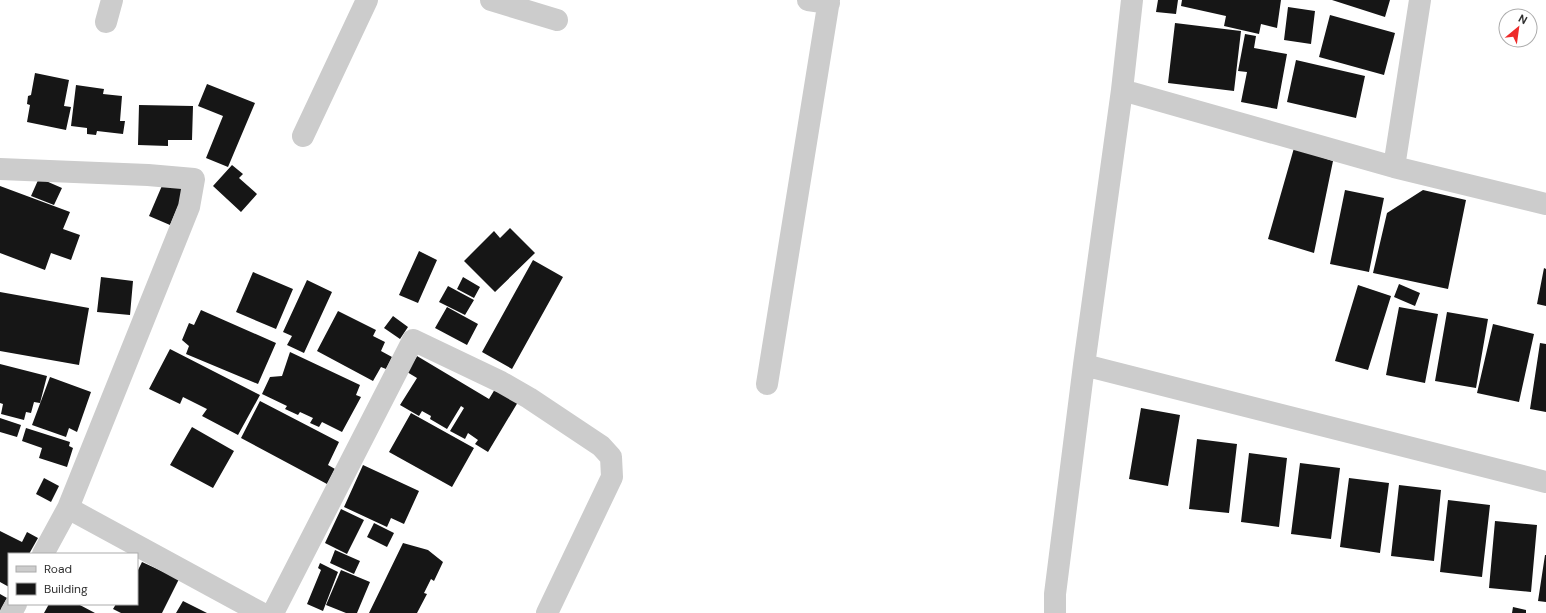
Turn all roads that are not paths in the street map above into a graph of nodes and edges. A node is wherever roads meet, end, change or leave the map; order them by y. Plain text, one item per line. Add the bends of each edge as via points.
1 (112, 0) edge
2 (367, 0) edge
3 (491, 0) edge
4 (1132, 0) edge
5 (1420, 0) edge
6 (822, 1) edge
7 (557, 20) dead end
8 (106, 22) dead end
9 (1122, 90) junction
10 (303, 136) dead end
11 (1394, 167) junction
12 (0, 169) edge
13 (1546, 204) edge
14 (1084, 365) junction
15 (767, 384) dead end
16 (1546, 482) edge
17 (68, 508) junction
18 (44, 553) edge
19 (261, 613) edge
20 (273, 613) edge
21 (547, 613) edge
22 (1055, 613) edge

1 - 8 street
2 - 10 street
3 - 7 street
4 - 9 street
5 - 11 street
6 - 15 street
9 - 11 street
9 - 14 street
11 - 13 street
12 - 17 street via 148,175 194,180 189,207
14 - 16 street
14 - 22 street via 1055,594
17 - 18 street
17 - 19 street
20 - 21 street via 413,340 501,382 601,446 612,457 612,477

